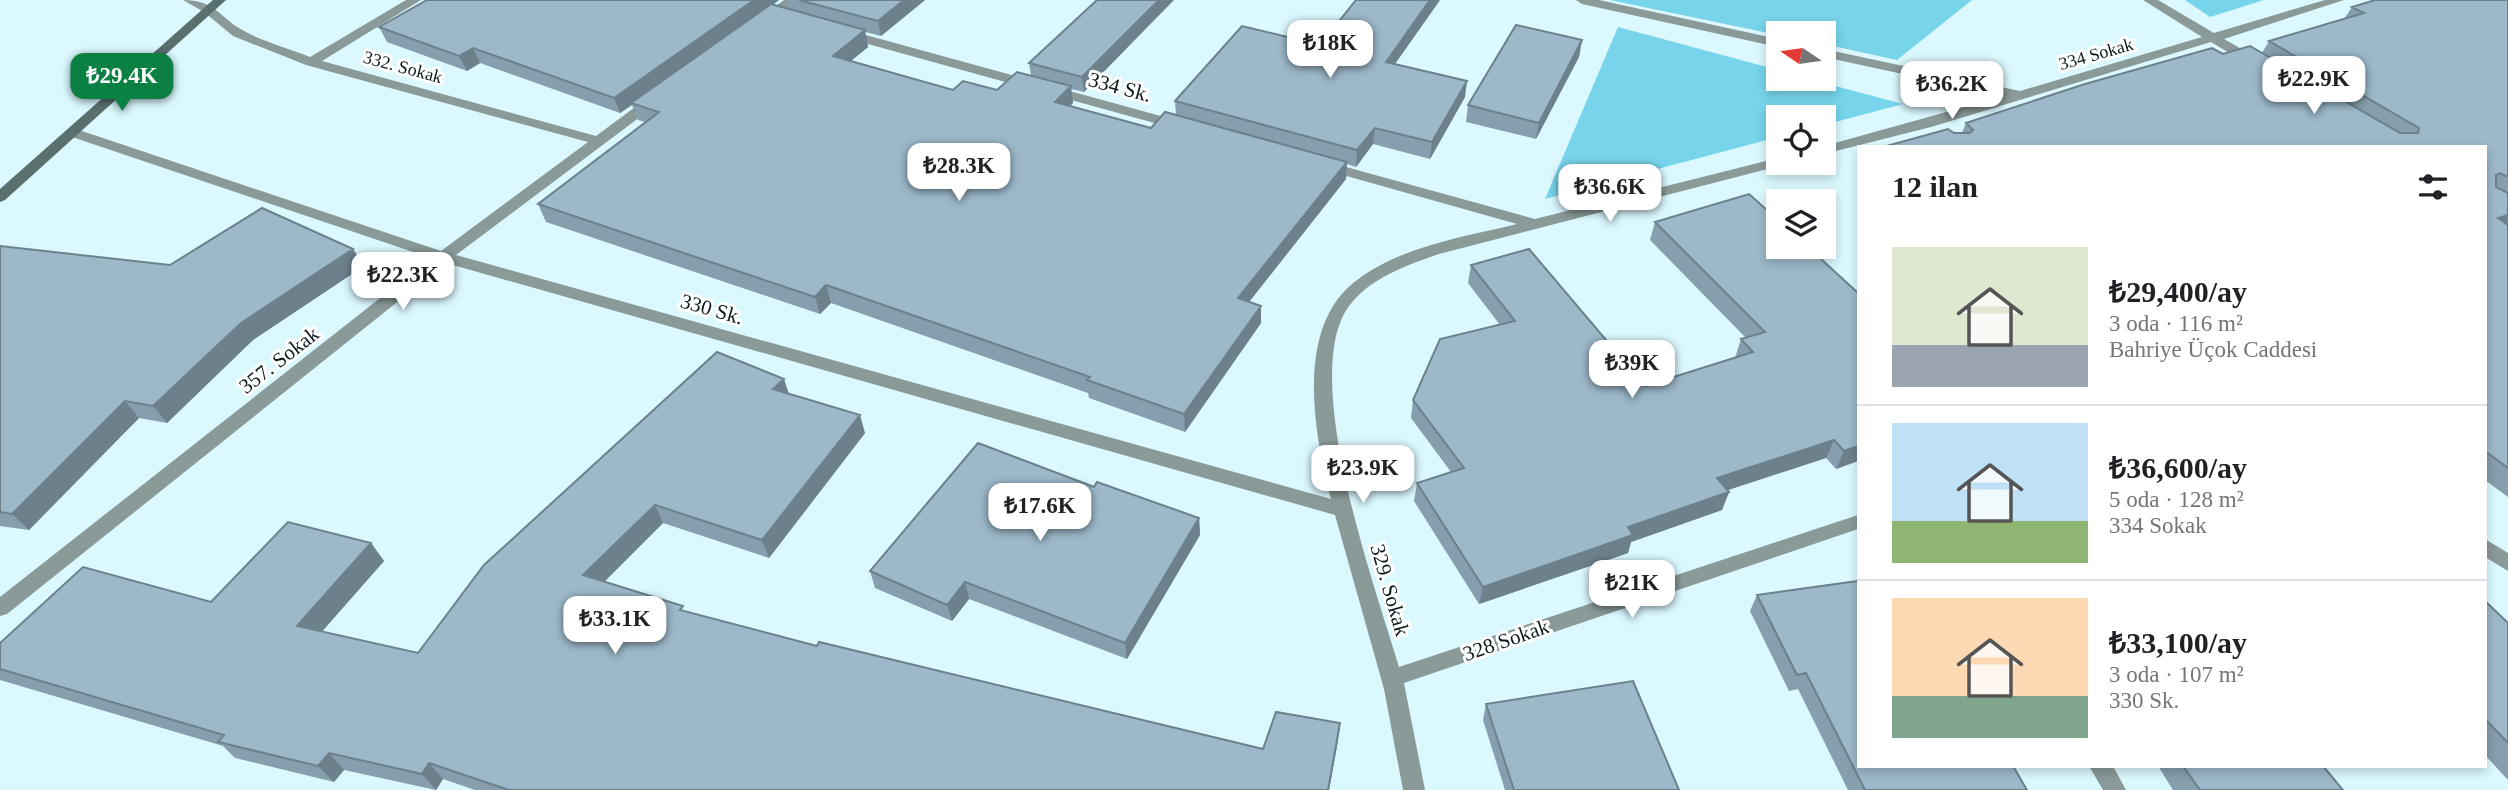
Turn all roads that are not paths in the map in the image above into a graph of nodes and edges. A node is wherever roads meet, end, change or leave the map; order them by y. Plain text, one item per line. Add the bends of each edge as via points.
1 (189, 0) edge
2 (415, 0) edge
3 (792, 0) edge
4 (1582, 0) edge
5 (2149, 0) edge
6 (2338, 0) edge
7 (214, 5) edge
8 (827, 29) edge
9 (752, 30) edge
10 (2215, 39) junction
11 (1766, 40) edge
12 (1836, 56) edge
13 (311, 62) junction
14 (2273, 73) edge
15 (674, 85) edge
16 (2022, 96) junction
17 (1926, 124) junction
18 (1201, 131) edge
19 (74, 133) junction
20 (1946, 139) edge
21 (596, 140) junction
22 (1836, 147) edge
23 (1307, 160) edge
24 (1766, 165) edge
25 (0, 197) edge
26 (1535, 224) junction
27 (443, 257) junction
28 (1343, 510) junction
29 (1857, 522) edge
30 (2487, 548) edge
31 (2508, 563) edge
32 (0, 608) edge
33 (1392, 678) junction
34 (2100, 768) edge
35 (1414, 790) edge
36 (2115, 790) edge

1 - 7 street, 332. Sokak
2 - 13 street
3 - 9 street via 781,16
4 - 11 street
5 - 10 street
6 - 10 street, 334 Sokak
7 - 13 street, 332. Sokak via 239,33
7 - 19 street
8 - 18 street, 334 Sk.
10 - 14 street
10 - 16 street, 334 Sokak
12 - 16 street
13 - 21 street, 332. Sokak
15 - 21 street, 357. Sokak
16 - 17 street, 334 Sokak
17 - 20 street
17 - 22 street, 334 Sokak
19 - 25 street
19 - 27 street, 330 Sk.
21 - 27 street, 357. Sokak
23 - 26 street
24 - 26 street
26 - 28 street, 329. Sokak via 1396,264 1363,283 1335,314 1324,349 1322,397
27 - 28 street, 330 Sk.
27 - 32 street, 357. Sokak
28 - 33 street, 329. Sokak
29 - 33 street, 328 Sokak
30 - 31 street
33 - 35 street, 329. Sokak
34 - 36 street

